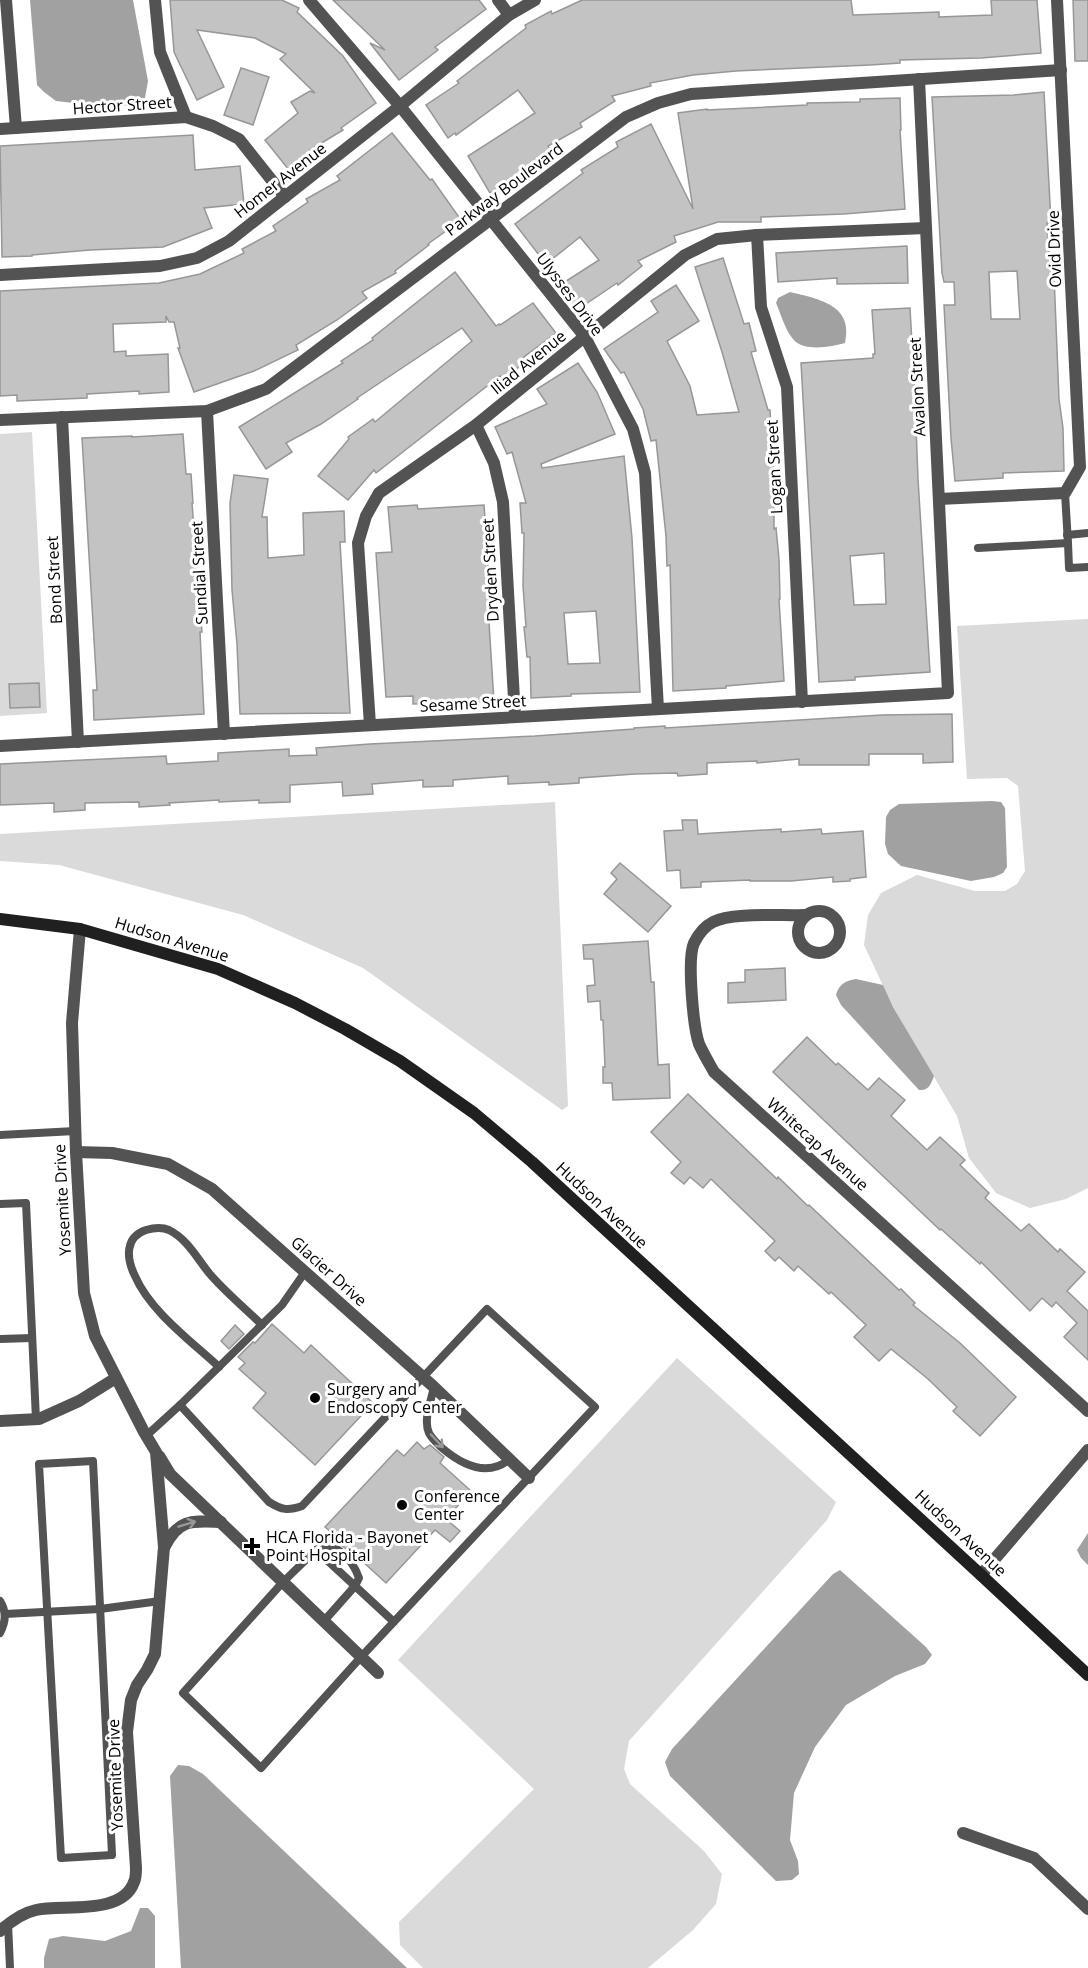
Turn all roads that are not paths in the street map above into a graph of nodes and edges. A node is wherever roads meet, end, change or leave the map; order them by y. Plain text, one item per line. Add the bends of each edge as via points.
1 (6, 0) edge
2 (155, 0) edge
3 (309, 0) edge
4 (498, 0) edge
5 (535, 0) edge
6 (1057, 0) edge
7 (509, 15) junction
8 (1061, 70) junction
9 (920, 79) junction
10 (400, 106) junction
11 (186, 117) junction
12 (16, 128) junction
13 (0, 129) edge
14 (285, 197) junction
15 (491, 220) junction
16 (926, 228) junction
17 (757, 235) junction
18 (0, 275) edge
19 (585, 337) junction
20 (207, 411) junction
21 (62, 417) junction
22 (0, 420) edge
23 (476, 425) junction
24 (1065, 493) junction
25 (939, 499) junction
26 (1088, 534) edge
27 (1068, 539) junction
28 (978, 548) dead end
29 (1088, 567) edge
30 (948, 693) joint
31 (801, 702) junction
32 (658, 709) junction
33 (515, 717) junction
34 (370, 725) junction
35 (224, 734) junction
36 (78, 741) junction
37 (0, 746) edge
38 (805, 915) dead end
39 (0, 918) edge
40 (80, 929) junction
41 (75, 1131) junction
42 (0, 1135) edge
43 (76, 1152) junction
44 (0, 1204) edge
45 (305, 1272) junction
46 (262, 1325) junction
47 (32, 1338) junction
48 (0, 1339) edge
49 (219, 1367) junction
50 (424, 1377) junction
51 (116, 1378) junction
52 (434, 1387) junction
53 (180, 1404) junction
54 (1088, 1411) edge
55 (36, 1419) junction
56 (0, 1421) edge
57 (146, 1436) junction
58 (1088, 1450) edge
59 (156, 1452) junction
60 (510, 1459) junction
61 (529, 1478) junction
62 (221, 1522) junction
63 (164, 1547) junction
64 (316, 1550) junction
65 (981, 1575) junction
66 (283, 1582) junction
67 (355, 1586) junction
68 (0, 1601) edge
69 (160, 1601) junction
70 (100, 1609) junction
71 (47, 1612) junction
72 (5, 1614) junction
73 (324, 1621) junction
74 (394, 1622) junction
75 (0, 1633) edge
76 (361, 1657) junction
77 (378, 1673) dead end
78 (1088, 1675) edge
79 (963, 1833) dead end
80 (1088, 1909) edge
81 (4, 1927) edge
82 (10, 1968) edge

1 - 12 street
2 - 11 street via 160,52
3 - 10 street, Ulysses Drive
4 - 7 street
5 - 7 street, Homer Avenue
6 - 8 street, Ovid Drive
7 - 10 street, Homer Avenue
8 - 9 street, Parkway Boulevard
8 - 24 street, Ovid Drive via 1080,466
9 - 15 street, Parkway Boulevard via 691,94 657,103 626,117
9 - 16 street, Avalon Street
10 - 14 street, Homer Avenue
10 - 15 street, Ulysses Drive
11 - 12 street, Hector Street
11 - 14 street, Hector Street via 239,139
12 - 13 street, Hector Street
14 - 18 street, Homer Avenue via 230,241 197,258 160,266
15 - 19 street, Ulysses Drive
15 - 20 street, Parkway Boulevard via 266,389
16 - 17 street, Iliad Avenue
16 - 25 street, Avalon Street
17 - 19 street, Iliad Avenue via 717,239 685,255
17 - 31 street, Logan Street via 761,307 787,387
19 - 23 street, Iliad Avenue
19 - 32 street, Ulysses Drive via 633,429 645,472
20 - 21 street, Parkway Boulevard
20 - 35 street, Sundial Street
21 - 22 street, Parkway Boulevard
21 - 36 street, Bond Street
23 - 33 street, Dryden Street via 495,463 503,502
23 - 34 street, Iliad Avenue via 379,493 366,516 358,543
24 - 25 street
24 - 27 lane
25 - 30 street, Avalon Street
26 - 27 lane
27 - 28 lane
27 - 29 lane via 1069,568
30 - 31 street, Sesame Street
31 - 32 street, Sesame Street
32 - 33 street, Sesame Street
33 - 34 street, Sesame Street
34 - 35 street, Sesame Street
35 - 36 street, Sesame Street
36 - 37 street, Sesame Street
38 - 54 street, Whitecap Avenue via 714,921 694,942 693,1012 699,1044 714,1072
39 - 40 street, Hudson Avenue
40 - 41 street, Yosemite Drive via 72,1023
40 - 65 street, Hudson Avenue via 218,969 296,1003 400,1061 474,1113
41 - 42 lane
41 - 43 street, Yosemite Drive
43 - 45 street, Glacier Drive via 112,1153 168,1164 212,1189
43 - 51 street, Yosemite Drive via 84,1293 95,1336
44 - 47 lane via 26,1203
45 - 46 lane
45 - 50 street, Glacier Drive
46 - 49 lane
46 - 49 lane via 177,1234 166,1228 137,1233 130,1243 129,1257 143,1291
47 - 48 lane
47 - 55 lane
49 - 53 lane
50 - 52 street, Glacier Drive
50 - 53 lane via 302,1506 290,1510 269,1502
50 - 61 lane via 487,1310 596,1407
51 - 55 street via 79,1401
51 - 57 street, Yosemite Drive
52 - 60 street, Glacier Drive
52 -> 60 lane via 427,1425 434,1440 464,1464 489,1467
53 - 57 lane
55 - 56 street
57 - 59 street, Yosemite Drive
58 - 65 street
59 - 62 street, Yosemite Drive via 170,1474
59 - 63 street, Yosemite Drive
60 - 61 street, Glacier Drive
61 - 74 lane
63 -> 62 street via 177,1527 185,1523
62 - 66 street, Yosemite Drive
63 - 69 street, Yosemite Drive
64 - 66 lane
64 - 67 lane
64 - 67 lane via 333,1545 356,1570 359,1578
65 - 78 street, Hudson Avenue
66 - 73 street, Yosemite Drive
66 - 76 lane via 183,1693 261,1768
67 - 73 lane
67 - 74 lane
68 - 72 lane
69 - 70 lane
69 - 81 street, Yosemite Drive via 155,1654 137,1685 128,1717 135,1882 116,1902 36,1910
70 - 71 lane
70 - 71 lane via 93,1461 39,1464
70 - 71 lane via 112,1855 61,1858
71 - 72 lane
72 - 75 lane
73 - 76 street, Yosemite Drive
74 - 76 lane
76 - 77 street, Yosemite Drive
79 - 80 street via 1035,1858
81 - 82 lane

